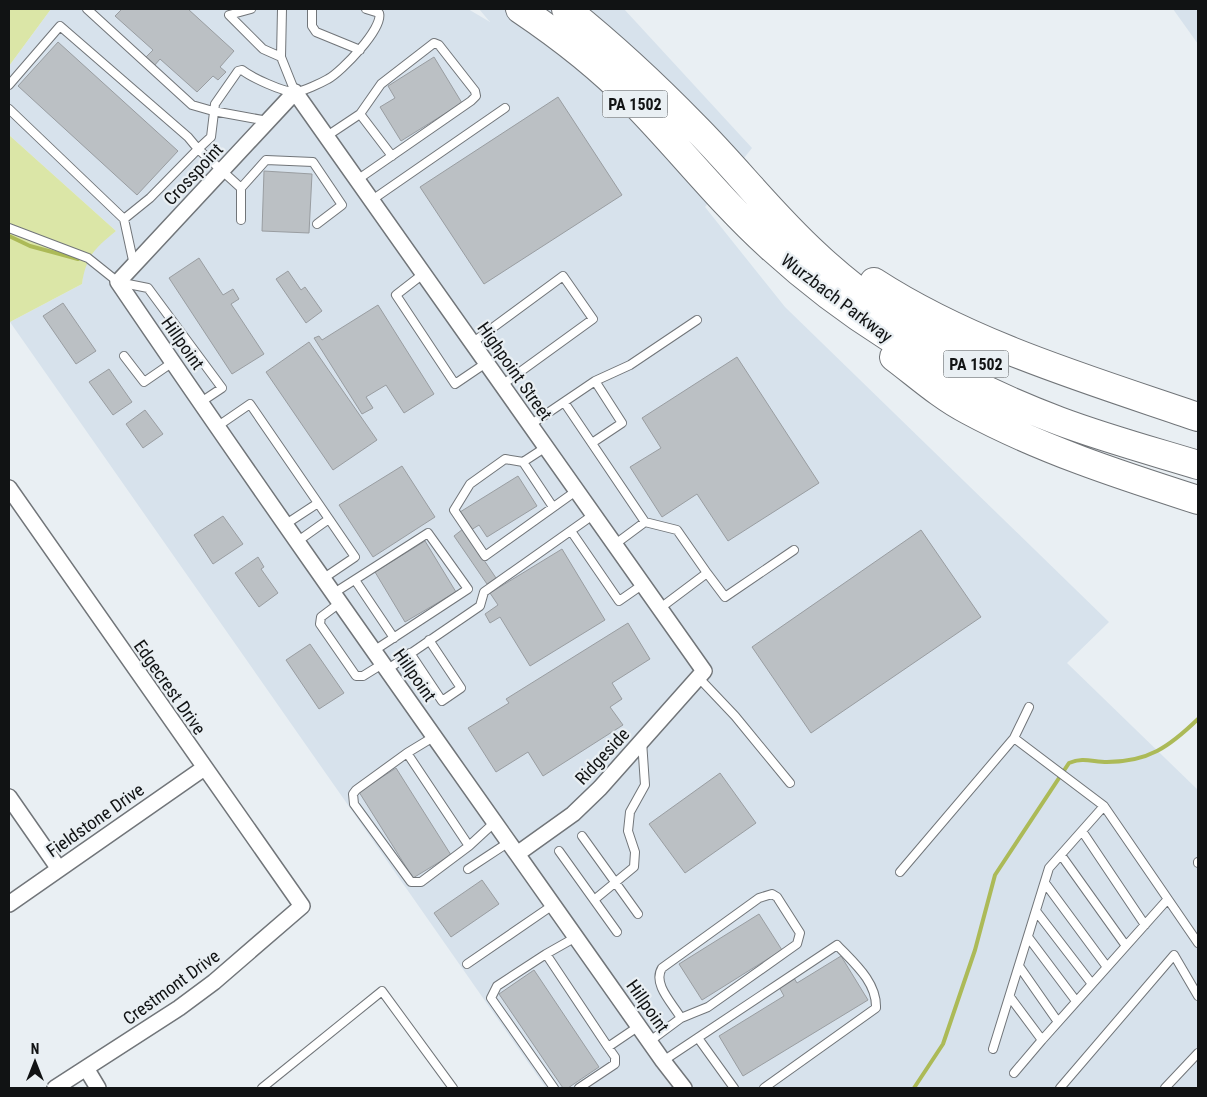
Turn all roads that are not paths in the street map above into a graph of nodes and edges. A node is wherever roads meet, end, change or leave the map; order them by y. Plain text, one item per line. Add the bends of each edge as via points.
1 (87, 9) edge
2 (250, 9) edge
3 (282, 9) edge
4 (312, 9) edge
5 (366, 9) edge
6 (520, 9) edge
7 (566, 9) edge
8 (360, 50) junction
9 (281, 57) junction
10 (9, 85) edge
11 (295, 92) junction
12 (506, 108) dead end
13 (9, 109) edge
14 (213, 111) junction
15 (360, 114) junction
16 (268, 121) junction
17 (326, 136) junction
18 (198, 149) junction
19 (392, 156) junction
20 (222, 170) junction
21 (357, 180) junction
22 (241, 188) junction
23 (372, 200) junction
24 (124, 219) junction
25 (241, 220) dead end
26 (317, 224) dead end
27 (785, 224) junction
28 (9, 228) edge
29 (134, 265) junction
30 (424, 274) junction
31 (118, 282) junction
32 (831, 298) junction
33 (697, 320) dead end
34 (472, 343) junction
35 (124, 356) dead end
36 (173, 362) junction
37 (486, 363) junction
38 (595, 381) junction
39 (502, 385) junction
40 (201, 402) junction
41 (564, 402) junction
42 (1198, 417) edge
43 (530, 425) junction
44 (218, 426) junction
45 (592, 443) junction
46 (1198, 446) edge
47 (546, 447) junction
48 (523, 462) junction
49 (1198, 465) edge
50 (9, 488) edge
51 (576, 491) junction
52 (1198, 500) edge
53 (318, 503) junction
54 (554, 507) junction
55 (593, 515) junction
56 (329, 519) junction
57 (645, 522) junction
58 (286, 524) junction
59 (571, 531) junction
60 (298, 541) junction
61 (614, 545) junction
62 (794, 550) dead end
63 (707, 573) junction
64 (324, 578) junction
65 (355, 580) junction
66 (642, 585) junction
67 (337, 598) junction
68 (659, 608) junction
69 (394, 638) junction
70 (429, 640) junction
71 (375, 650) junction
72 (410, 653) junction
73 (386, 666) junction
74 (701, 674) junction
75 (1029, 707) dead end
76 (435, 736) junction
77 (1014, 738) junction
78 (642, 740) junction
79 (407, 753) junction
80 (204, 768) junction
81 (790, 783) dead end
82 (9, 797) edge
83 (1104, 806) junction
84 (495, 822) junction
85 (1082, 831) junction
86 (582, 836) dead end
87 (469, 846) junction
88 (513, 848) junction
89 (559, 850) dead end
90 (1061, 855) junction
91 (59, 869) junction
92 (468, 869) dead end
93 (900, 872) dead end
94 (1045, 882) junction
95 (616, 884) junction
96 (594, 900) junction
97 (1167, 900) junction
98 (9, 904) edge
99 (554, 905) junction
100 (302, 906) joint
101 (1036, 911) junction
102 (638, 914) dead end
103 (1145, 925) junction
104 (617, 932) dead end
105 (576, 937) junction
106 (1028, 937) junction
107 (1198, 943) edge
108 (1126, 946) junction
109 (546, 954) junction
110 (467, 964) dead end
111 (1019, 966) junction
112 (1107, 967) junction
113 (1092, 984) junction
114 (1010, 996) junction
115 (1198, 996) edge
116 (1076, 1001) junction
117 (681, 1018) junction
118 (1058, 1022) junction
119 (639, 1026) junction
120 (698, 1038) junction
121 (1042, 1040) junction
122 (650, 1041) junction
123 (608, 1046) junction
124 (993, 1049) dead end
125 (1198, 1053) edge
126 (663, 1061) junction
127 (86, 1068) junction
128 (1014, 1074) dead end
129 (55, 1088) edge
130 (98, 1088) edge
131 (262, 1088) edge
132 (453, 1088) edge
133 (554, 1088) edge
134 (579, 1088) edge
135 (684, 1088) edge
136 (734, 1088) edge
137 (764, 1088) edge
138 (1060, 1088) edge
139 (1165, 1088) edge

1 - 14 lane via 192,105
2 - 9 lane via 228,16 264,49
3 - 9 lane
4 - 8 lane via 312,26 316,32
5 - 8 lane via 380,16
6 - 32 highway, Wurzbach Parkway / PA 1502 via 570,45 632,100 737,214
7 - 27 highway, Wurzbach Parkway / PA 1502 via 604,40 694,126
8 - 11 lane via 329,79
9 - 11 lane
10 - 18 lane via 60,26
11 - 14 lane via 254,79 242,70 238,71
11 - 16 street, Crosspoint
11 - 17 street, Highpoint Street
12 - 23 lane
13 - 24 lane
14 - 16 lane
14 - 18 lane via 211,137
15 - 17 lane
15 - 19 lane
15 - 19 lane via 381,84 434,43 475,91 476,96
16 - 20 street, Crosspoint
17 - 21 street, Highpoint Street
18 - 20 lane
18 - 24 lane via 150,198
19 - 21 lane
20 - 22 lane
20 - 29 street, Crosspoint
21 - 23 street, Highpoint Street
22 - 25 lane
22 - 26 lane via 266,160 313,162 342,205
23 - 30 street, Highpoint Street
24 - 29 lane
27 - 42 highway via 890,292 963,330
27 - 46 highway, Wurzbach Parkway / PA 1502 via 844,279 916,331 955,354 1064,404
28 - 31 lane via 88,258
29 - 31 street, Crosspoint
30 - 34 street, Highpoint Street
30 - 37 lane via 396,295 455,384
31 - 36 street, Hillpoint
31 - 40 lane via 148,288 222,388
32 - 49 highway, Wurzbach Parkway / PA 1502 via 904,347 1000,397 1060,422
32 - 52 highway via 892,356 967,410 1016,434 1126,477
33 - 38 lane via 630,365
34 - 37 street, Highpoint Street
34 - 39 lane via 563,276 593,318
35 - 36 lane via 144,382
36 - 40 street, Hillpoint
37 - 39 street, Highpoint Street
38 - 41 lane
38 - 45 lane via 622,423
39 - 43 street, Highpoint Street
40 - 44 street, Hillpoint
41 - 43 lane
41 - 45 lane
43 - 47 street, Highpoint Street
44 - 53 lane via 250,404
44 - 58 street, Hillpoint
45 - 57 lane
47 - 48 lane
47 - 51 street, Highpoint Street
48 - 54 lane
48 - 54 lane via 505,459 470,484 454,510 485,556
50 - 80 street, Edgecrest Drive
51 - 54 lane
51 - 55 street, Highpoint Street
53 - 56 lane
53 - 58 lane
55 - 59 lane
55 - 61 street, Highpoint Street
56 - 60 lane
56 - 64 lane via 355,557
57 - 61 lane
57 - 63 lane via 677,530
58 - 60 street, Hillpoint
59 - 66 lane via 619,601
59 - 70 lane via 484,592 480,606
60 - 64 street, Hillpoint
61 - 66 street, Highpoint Street
62 - 63 lane via 725,597
63 - 68 lane
64 - 67 street, Hillpoint
65 - 67 lane
65 - 69 lane
65 - 69 lane via 428,533 468,589
66 - 68 street, Highpoint Street
67 - 71 street, Hillpoint
67 - 73 lane via 321,617 320,624 356,676
68 - 74 street, Highpoint Street
69 - 71 lane
70 - 72 lane
70 - 72 lane via 461,688 442,701
71 - 73 street, Hillpoint
72 - 73 lane
73 - 76 street, Hillpoint
74 - 78 street, Ridgeside
74 - 81 lane
75 - 77 lane
76 - 79 lane
76 - 84 street, Hillpoint
77 - 83 lane
77 - 93 lane
78 - 88 street, Ridgeside via 573,814
78 - 95 lane via 645,785 630,812 628,831 635,852 634,867
79 - 87 lane
79 - 87 lane via 356,790 354,804 411,882 421,882
80 - 91 street, Fieldstone Drive
80 - 100 street, Edgecrest Drive
82 - 91 street
83 - 85 lane
83 - 97 lane
84 - 87 lane
84 - 88 street, Hillpoint
85 - 90 lane
85 - 103 lane
86 - 95 lane
88 - 92 lane
88 - 99 street, Hillpoint
89 - 96 lane
90 - 94 lane via 1049,868
90 - 108 lane
91 - 98 street, Fieldstone Drive
94 - 101 lane
94 - 112 lane
95 - 96 lane
95 - 102 lane
96 - 104 lane
97 - 103 lane
97 - 107 lane
99 - 105 street, Hillpoint
99 - 110 lane
100 - 127 street, Crestmont Drive via 207,987
101 - 106 lane
101 - 113 lane
103 - 108 lane
105 - 109 lane
105 - 119 street, Hillpoint
106 - 111 lane
106 - 116 lane
108 - 112 lane
109 - 123 lane
109 - 133 lane via 497,986 491,998
111 - 114 lane
111 - 118 lane
112 - 113 lane
113 - 116 lane
114 - 121 lane
114 - 124 lane
115 - 138 lane via 1174,955
116 - 118 lane
117 - 117 lane via 708,1007 797,944 800,933 778,897 772,894 758,898 662,968 658,973 659,984
117 - 122 lane
118 - 121 lane
119 - 122 street, Hillpoint
119 - 123 lane
120 - 126 lane
120 - 136 lane
120 - 137 lane via 837,945 864,974 877,995 876,1008
121 - 128 lane
122 - 126 street, Hillpoint
123 - 134 lane via 615,1064
125 - 139 lane
126 - 135 street, Hillpoint
127 - 129 street, Crestmont Drive
127 - 130 street
131 - 132 lane via 382,991

